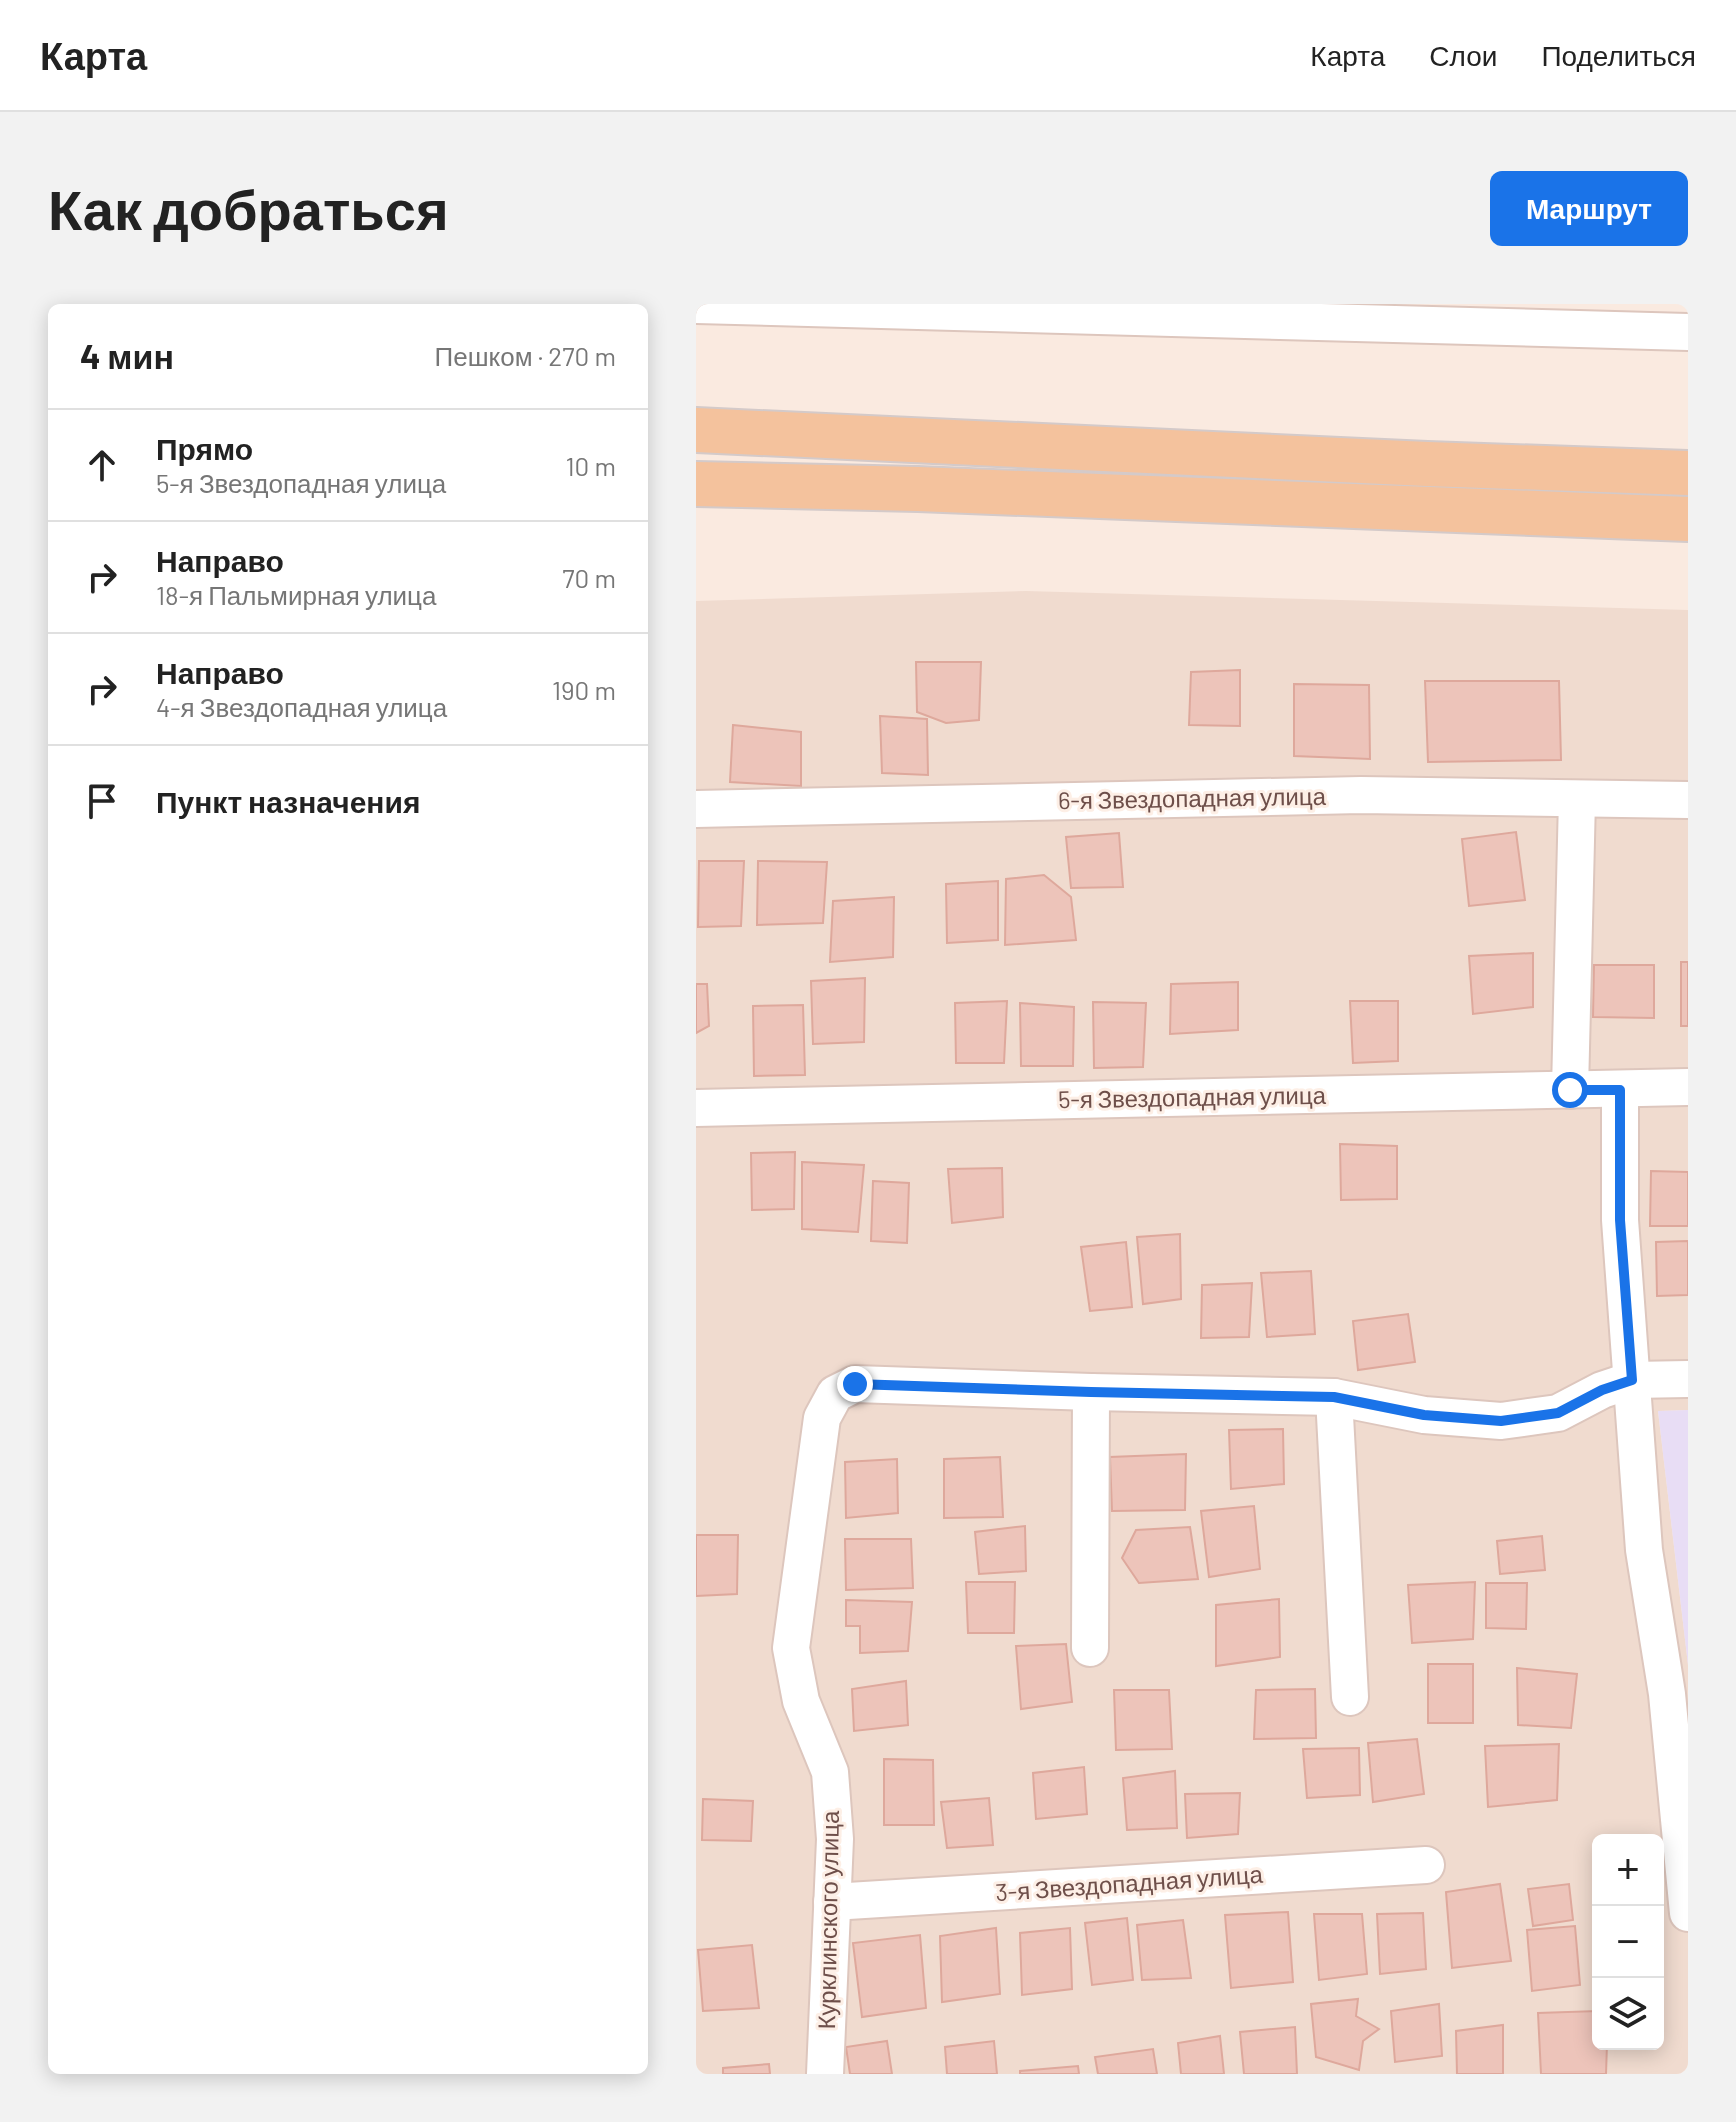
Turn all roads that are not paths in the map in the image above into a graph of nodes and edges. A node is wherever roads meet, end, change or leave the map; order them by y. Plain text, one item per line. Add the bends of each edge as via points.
1 (696, 305) edge
2 (1688, 332) edge
3 (696, 430) edge
4 (1688, 473) edge
5 (696, 484) edge
6 (1688, 519) edge
7 (1577, 799) junction
8 (1688, 800) edge
9 (696, 809) edge
10 (1688, 1087) edge
11 (1570, 1090) junction
12 (1620, 1090) junction
13 (696, 1108) edge
14 (1688, 1379) edge
15 (1632, 1380) junction
16 (1091, 1392) junction
17 (1334, 1397) junction
18 (1090, 1648) dead end
19 (1350, 1697) dead end
20 (1426, 1865) dead end
21 (832, 1902) junction
22 (1688, 1913) edge
23 (825, 2074) edge

1 - 2 street
3 - 4 main road
5 - 6 main road
7 - 8 street, 6-я Звездопадная улица
7 - 9 street, 6-я Звездопадная улица via 1361,795
7 - 11 street
10 - 12 street, 5-я Звездопадная улица
11 - 12 street, 5-я Звездопадная улица
11 - 13 street, 5-я Звездопадная улица
12 - 15 street via 1620,1220
14 - 15 street
15 - 17 street via 1558,1413 1501,1421 1424,1415
15 - 22 street via 1644,1550 1667,1694
16 - 17 street
16 - 18 street
16 - 21 street, Курклинского улица via 855,1384 835,1394 822,1418 791,1648 801,1701 830,1772
17 - 19 street
20 - 21 street, 3-я Звездопадная улица
21 - 23 street, Курклинского улица

